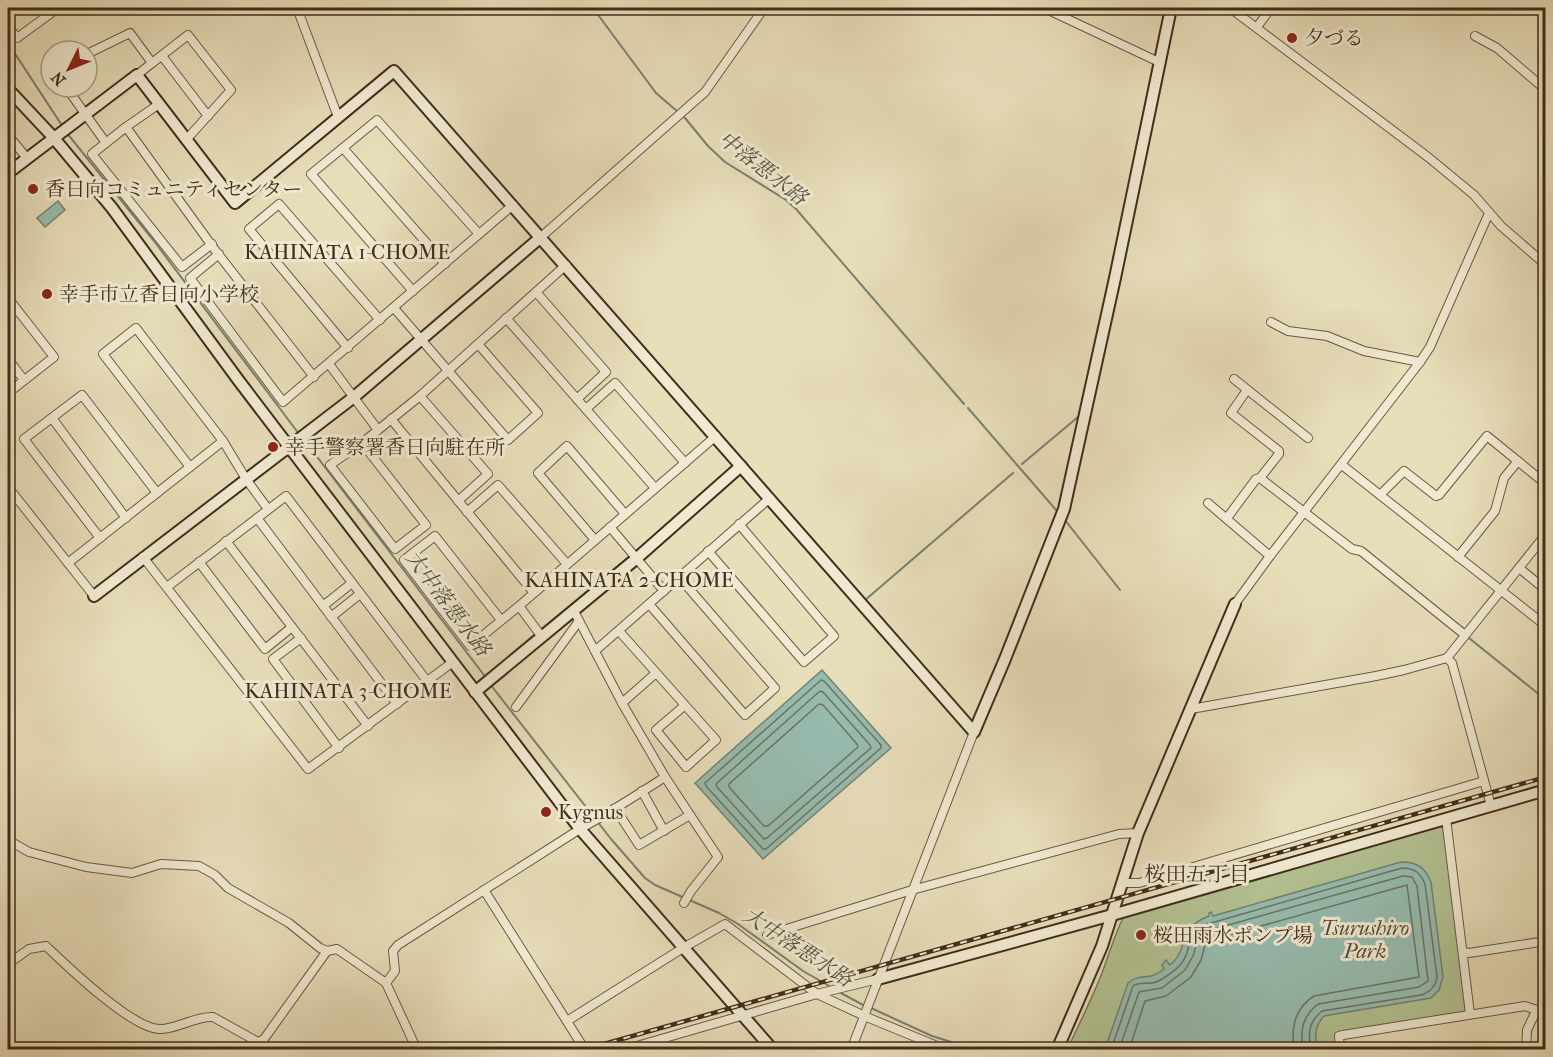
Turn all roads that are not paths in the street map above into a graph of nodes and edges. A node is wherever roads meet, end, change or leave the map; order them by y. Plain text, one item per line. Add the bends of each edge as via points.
1 (58, 8) edge
2 (297, 8) edge
3 (764, 8) edge
4 (1044, 8) edge
5 (1171, 8) edge
6 (1230, 8) edge
7 (1271, 8) edge
8 (8, 26) edge
9 (1257, 27) junction
10 (1475, 36) dead end
11 (99, 48) edge
12 (162, 56) junction
13 (1159, 62) junction
14 (152, 63) junction
15 (137, 75) junction
16 (1545, 90) edge
17 (10, 98) edge
18 (74, 99) edge
19 (159, 104) junction
20 (85, 114) junction
21 (208, 116) junction
22 (338, 117) junction
23 (126, 127) junction
24 (60, 132) junction
25 (8, 135) edge
26 (186, 140) junction
27 (106, 143) junction
28 (343, 148) junction
29 (26, 157) junction
30 (8, 173) edge
31 (513, 205) junction
32 (1489, 213) junction
33 (479, 234) junction
34 (541, 237) junction
35 (212, 244) junction
36 (219, 254) junction
37 (445, 264) junction
38 (566, 265) junction
39 (1545, 265) edge
40 (413, 291) junction
41 (536, 292) junction
42 (8, 298) edge
43 (394, 308) junction
44 (506, 318) junction
45 (380, 320) junction
46 (1271, 322) dead end
47 (423, 340) junction
48 (478, 344) junction
49 (348, 348) junction
50 (8, 359) edge
51 (1420, 362) junction
52 (329, 364) junction
53 (448, 370) junction
54 (314, 376) junction
55 (24, 380) junction
56 (1234, 380) dead end
57 (1247, 390) junction
58 (8, 393) edge
59 (420, 396) junction
60 (354, 398) junction
61 (577, 399) junction
62 (586, 409) junction
63 (52, 418) junction
64 (390, 419) junction
65 (378, 430) junction
66 (716, 436) junction
67 (1308, 438) dead end
68 (223, 441) junction
69 (299, 441) junction
70 (362, 443) junction
71 (1518, 461) junction
72 (685, 463) junction
73 (1342, 465) junction
74 (741, 466) junction
75 (190, 467) junction
76 (1260, 478) junction
77 (246, 479) junction
78 (1545, 484) edge
79 (8, 487) edge
80 (655, 488) junction
81 (157, 493) junction
82 (1380, 495) junction
83 (770, 498) junction
84 (458, 501) junction
85 (1208, 503) dead end
86 (268, 509) junction
87 (467, 512) junction
88 (1304, 513) junction
89 (625, 514) junction
90 (126, 518) junction
91 (257, 518) junction
92 (1227, 518) junction
93 (739, 524) junction
94 (610, 527) junction
95 (1545, 534) edge
96 (100, 538) junction
97 (595, 540) junction
98 (226, 541) junction
99 (708, 551) junction
100 (1270, 556) junction
101 (143, 557) junction
102 (1458, 557) junction
103 (636, 558) junction
104 (199, 562) junction
105 (68, 563) junction
106 (567, 564) junction
107 (1519, 568) junction
108 (679, 577) junction
109 (352, 583) junction
110 (166, 587) junction
111 (1545, 590) edge
112 (664, 591) junction
113 (1500, 591) junction
114 (534, 593) junction
115 (360, 594) junction
116 (94, 596) joint
117 (649, 604) junction
118 (1235, 604) joint
119 (323, 606) junction
120 (519, 606) junction
121 (331, 616) junction
122 (576, 616) junction
123 (501, 620) junction
124 (1545, 626) edge
125 (292, 627) junction
126 (619, 631) junction
127 (1465, 636) junction
128 (542, 637) junction
129 (300, 639) junction
130 (596, 651) junction
131 (1447, 658) junction
132 (453, 662) junction
133 (656, 674) junction
134 (427, 681) junction
135 (483, 685) junction
136 (397, 704) junction
137 (622, 704) junction
138 (516, 706) dead end
139 (684, 706) junction
140 (1191, 709) junction
141 (368, 726) junction
142 (974, 732) junction
143 (339, 748) junction
144 (665, 777) junction
145 (1484, 781) junction
146 (1545, 790) edge
147 (642, 791) junction
148 (1491, 806) junction
149 (615, 808) junction
150 (690, 815) junction
151 (1446, 819) junction
152 (584, 827) junction
153 (664, 831) junction
154 (1138, 833) junction
155 (8, 840) edge
156 (1122, 883) junction
157 (484, 890) junction
158 (912, 890) junction
159 (684, 903) dead end
160 (1112, 915) junction
161 (767, 935) dead end
162 (1545, 941) edge
163 (683, 948) junction
164 (327, 951) junction
165 (1463, 952) junction
166 (8, 964) edge
167 (878, 979) junction
168 (386, 983) junction
169 (820, 993) junction
170 (1536, 1011) junction
171 (864, 1013) junction
172 (1545, 1013) edge
173 (1470, 1014) junction
174 (744, 1017) junction
175 (567, 1021) junction
176 (942, 1048) edge
177 (417, 1050) edge
178 (585, 1050) edge
179 (623, 1050) edge
180 (773, 1050) edge
181 (850, 1050) edge
182 (1057, 1050) edge
183 (1340, 1050) edge
184 (1526, 1050) edge

1 - 8 street via 17,39
2 - 22 street
3 - 34 street via 705,92
4 - 13 street
5 - 13 street
6 - 9 street
7 - 9 street
9 - 32 street via 1428,157 1474,195
10 - 16 street via 1497,48
11 - 14 street via 130,33
12 - 14 street
12 - 21 street
12 - 21 street via 188,35 231,90
13 - 142 street via 1064,509
14 - 15 street
15 - 19 street
15 - 20 street
17 - 24 street
18 - 20 street
19 - 23 street
19 - 26 street
20 - 24 street
20 - 27 street
21 - 26 street
22 - 26 street via 235,203
22 - 31 street via 394,71
23 - 27 street
23 - 35 street
24 - 29 street
24 - 69 street via 239,381
25 - 29 street
27 - 35 street via 92,154 182,267
28 - 33 street via 377,120
28 - 37 street
28 - 40 street via 311,174
29 - 30 street
31 - 33 street
31 - 34 street
32 - 39 street
32 - 51 street
33 - 37 street
34 - 38 street
34 - 47 street
35 - 36 street
36 - 54 street
36 - 54 street via 190,278 283,402
37 - 40 street
38 - 41 street
38 - 66 street
40 - 43 street
41 - 44 street
41 - 61 street via 606,372
42 - 55 street via 54,357
43 - 45 street
43 - 47 street
44 - 48 street
44 - 61 street
45 - 49 street
45 - 49 street via 279,204 249,229
46 - 51 street via 1288,332 1327,336 1364,351
47 - 53 street
47 - 60 street
48 - 53 street
48 - 53 street via 538,413 507,440
49 - 52 street
50 - 55 street
51 - 73 street
52 - 54 street
52 - 60 street
53 - 59 street
55 - 58 street
56 - 57 street
57 - 67 street
57 - 76 street via 1231,413 1279,451
59 - 64 street
59 - 84 street via 488,474
60 - 65 street
60 - 69 street
61 - 62 street
62 - 72 street via 615,383
62 - 80 street
63 - 81 street via 82,395
63 - 90 street
63 - 96 street via 24,439
64 - 65 street
64 - 84 street
65 - 70 street
66 - 72 street
66 - 74 street
68 - 75 street
68 - 75 street via 136,328 103,354
68 - 77 street
69 - 77 street
69 - 132 street
70 - 70 street via 426,525 395,549 330,465
71 - 78 street
71 - 82 street via 1487,436 1439,495 1404,471
71 - 102 street via 1504,478 1495,511
72 - 80 street
73 - 82 street
73 - 88 street
74 - 83 street
74 - 103 street
75 - 81 street
76 - 88 street
76 - 92 street
77 - 86 street
77 - 101 street
79 - 105 street
80 - 89 street
81 - 90 street
82 - 102 street
83 - 93 street
83 - 142 street
84 - 87 street
85 - 92 street
86 - 91 street
86 - 109 street via 285,496
87 - 106 street via 498,485
87 - 114 street
88 - 100 street
88 - 127 street via 1352,549 1361,551
89 - 94 street
89 - 97 street via 567,447 538,472
90 - 96 street
91 - 98 street
91 - 119 street
92 - 100 street
93 - 99 street
93 - 99 street via 834,636 804,662
94 - 97 street
94 - 103 street
95 - 107 street
96 - 105 street
97 - 106 street
98 - 104 street
98 - 125 street
99 - 108 street
100 - 118 street
101 - 110 street
101 - 116 street
102 - 113 street
103 - 112 street
103 - 122 street
104 - 110 street
104 - 125 street via 265,650
105 - 116 street
106 - 114 street
107 - 111 street
107 - 113 street
108 - 112 street
108 - 117 street via 775,688 745,715
109 - 115 street
109 - 119 street
110 - 143 street via 308,769
112 - 117 street
113 - 124 street
113 - 127 street
114 - 120 street
115 - 121 street
115 - 134 street
117 - 126 street
118 - 140 street
119 - 121 street
120 - 123 street
120 - 128 street
121 - 136 street
122 - 128 street
122 - 130 street
122 - 138 street
123 - 123 street via 470,646 404,560 435,536
125 - 129 street
126 - 130 street
126 - 133 street
127 - 131 street
128 - 135 street
129 - 141 street
129 - 143 street via 273,659
130 - 137 street
131 - 140 street via 1376,676
131 - 145 street via 1452,663
132 - 134 street
132 - 135 street
133 - 137 street
133 - 139 street
134 - 136 street
135 - 152 street
136 - 141 street
137 - 144 street
139 - 139 street via 716,740 686,767 656,730
140 - 154 street
141 - 143 street
142 - 158 street
144 - 147 street
144 - 150 street
145 - 148 street
145 - 156 street via 1139,883
146 - 148 street
147 - 149 street
147 - 153 street
148 - 151 street
149 - 152 street
149 - 153 street via 639,845
150 - 153 street
150 - 159 street via 717,857
151 - 160 street
151 - 165 street
152 - 157 street
152 - 163 street
154 - 156 street
154 - 158 street via 1119,834
155 - 164 street via 29,852 120,872 132,873 161,864 199,866
156 - 160 street
157 - 168 street via 398,945 393,951 395,971
157 - 175 street
158 - 161 street
158 - 167 street
160 - 167 street
160 - 182 street
162 - 165 street
163 - 169 street via 726,924
163 - 174 street
163 - 175 street
164 - 166 street via 258,1042 213,1017 173,1028 151,1029 95,992 46,946 29,949
164 - 168 street via 337,950
165 - 173 street
167 - 169 street
167 - 171 street
168 - 177 street
169 - 171 street
169 - 174 street
170 - 172 street
170 - 173 street via 1526,1006
170 - 184 street via 1527,1029
171 - 176 street
171 - 181 street
173 - 183 street via 1339,1036
174 - 179 street
174 - 180 street
175 - 178 street

